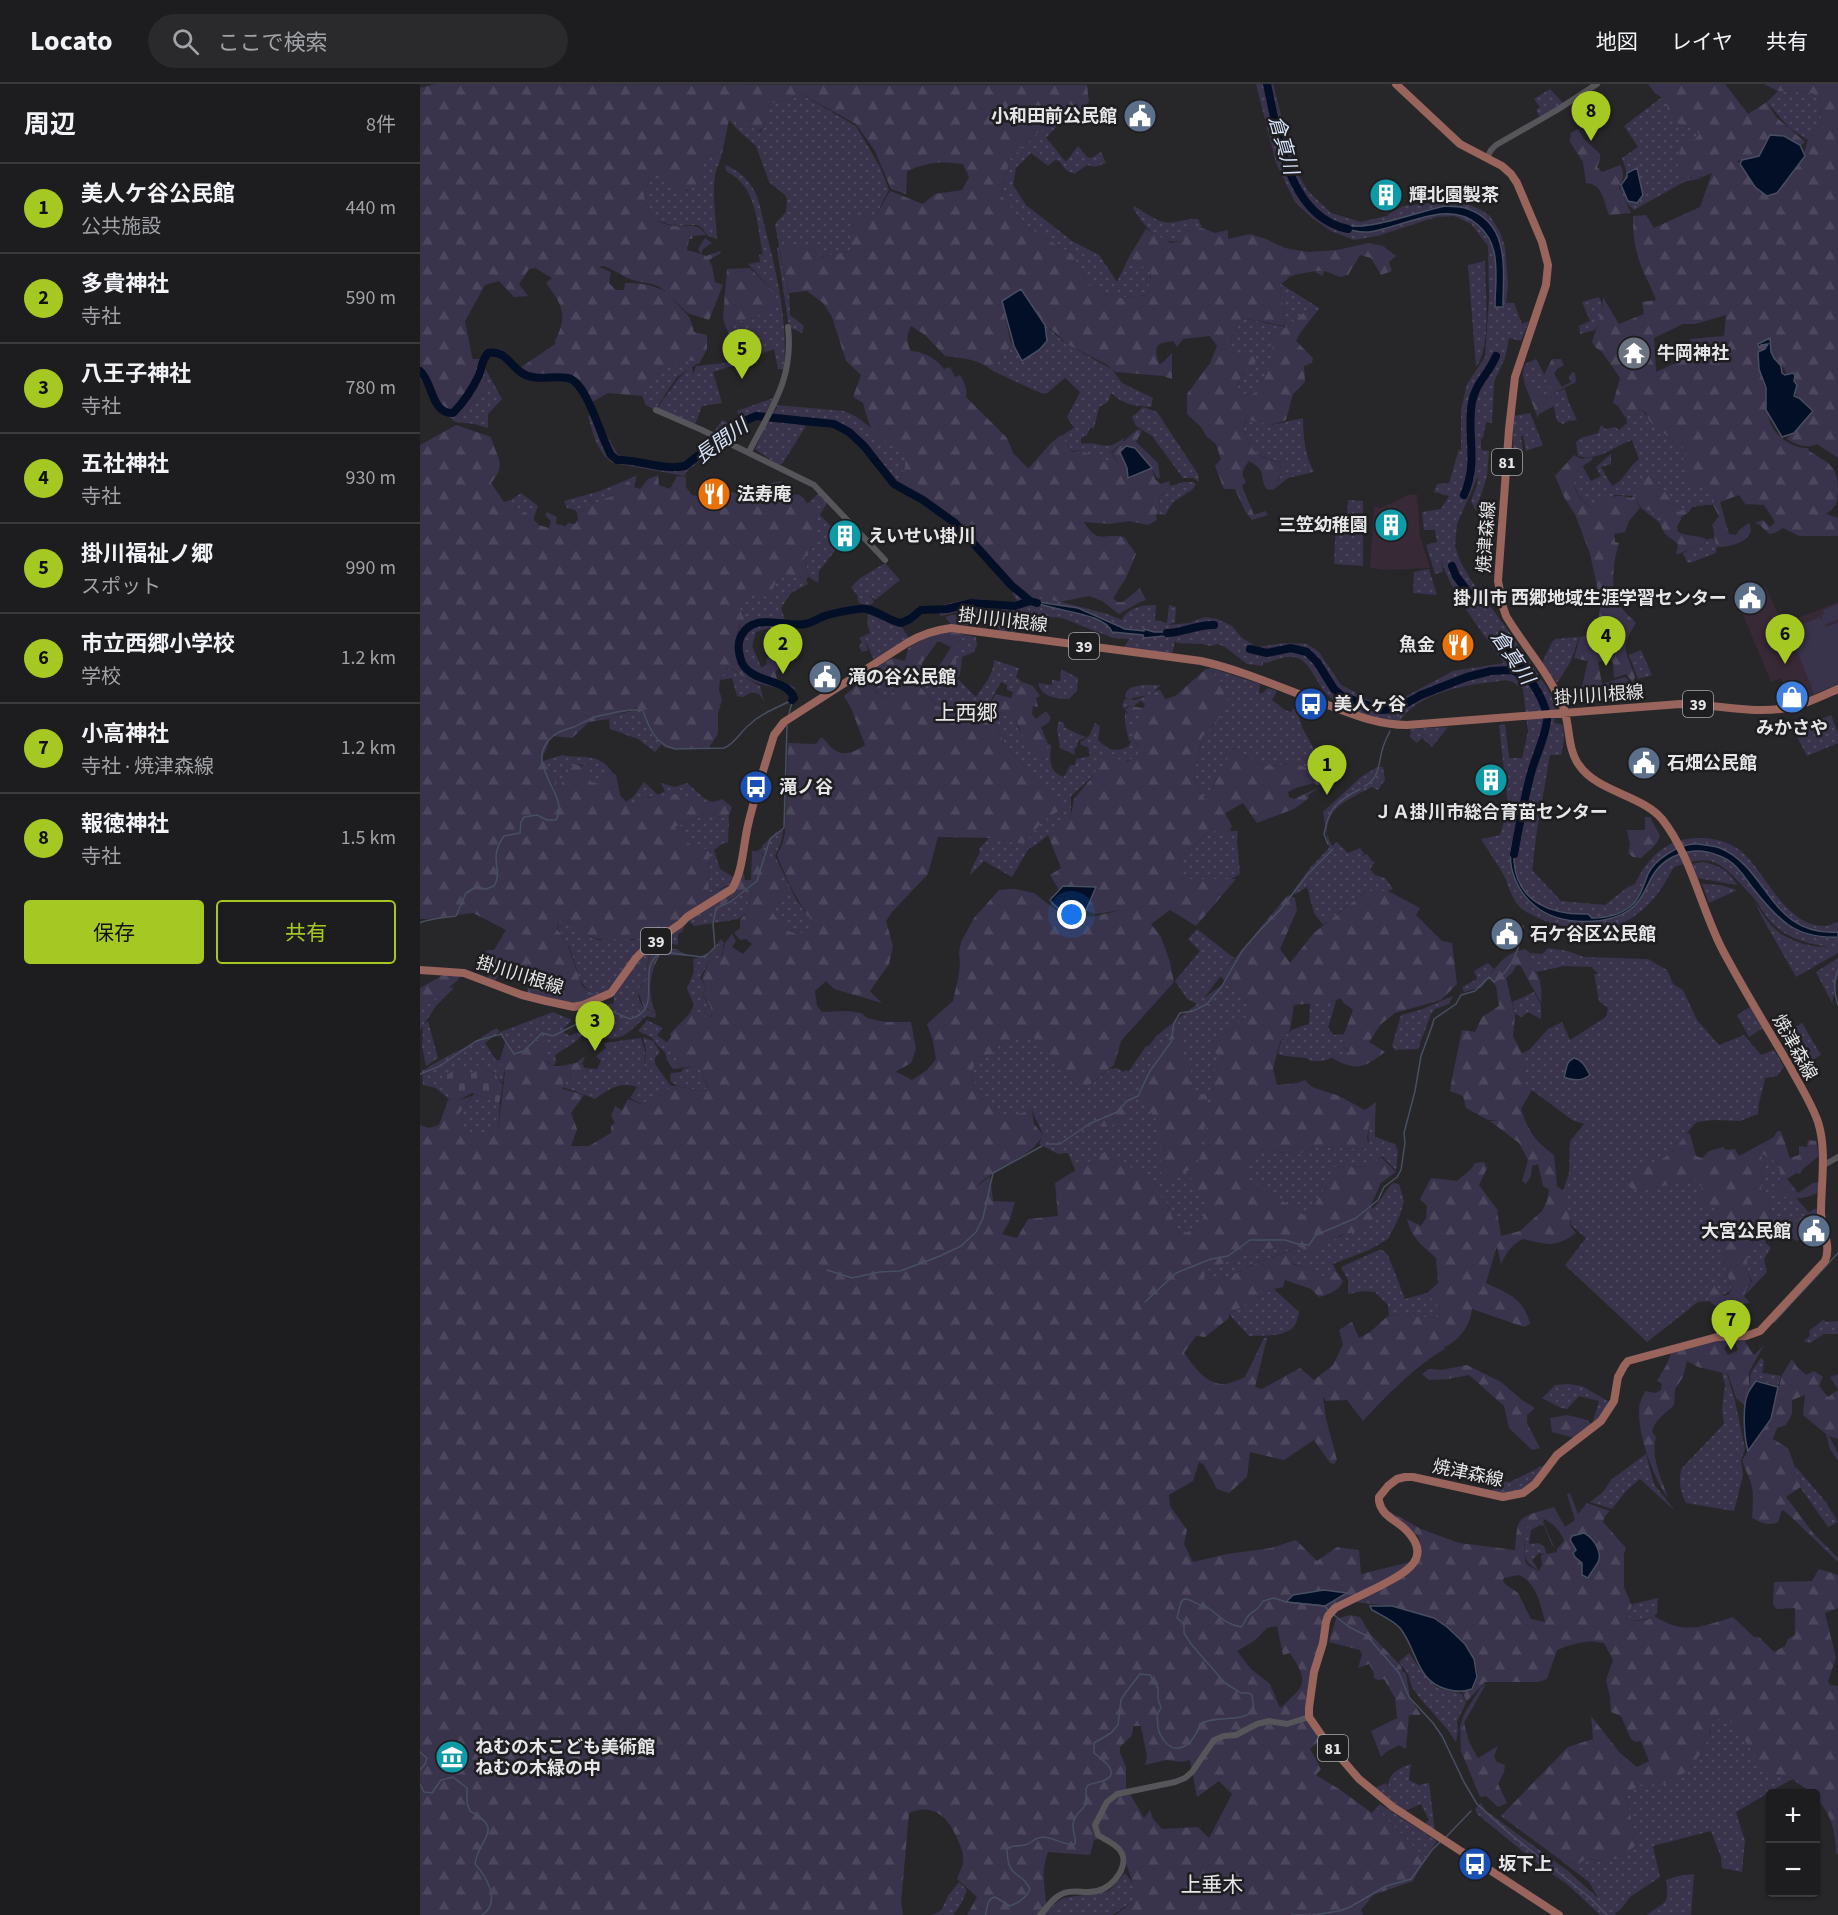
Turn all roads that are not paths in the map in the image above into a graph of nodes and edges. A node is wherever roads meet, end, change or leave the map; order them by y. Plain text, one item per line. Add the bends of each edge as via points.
1 (1396, 84) edge
2 (1597, 84) edge
3 (1487, 158) junction
4 (788, 327) dead end
5 (656, 410) dead end
6 (749, 452) junction
7 (885, 560) dead end
8 (1838, 689) edge
9 (1566, 713) junction
10 (420, 970) edge
11 (1838, 1156) edge
12 (1822, 1166) junction
13 (1309, 1717) junction
14 (1040, 1915) edge
15 (1559, 1915) edge

1 - 3 main road, 焼津森線 / 81 via 1460,144
2 - 3 street via 1496,145
3 - 9 main road, 焼津森線 / 81 via 1502,166 1517,183 1542,242 1548,272 1515,377 1498,581 1506,616 1555,688
4 - 6 street via 790,346 782,386
5 - 6 street
6 - 7 street via 814,486
8 - 9 main road, 掛川川根線 / 39 via 1779,710 1680,704
9 - 10 main road, 掛川川根線 / 39 via 1393,725 1209,663 951,628 936,630 920,635 787,720 774,735 753,804 736,883 647,947 607,996 574,1007 522,995 467,974
9 - 12 main road, 焼津森線 / 81 via 1578,765 1593,778 1654,811 1668,827 1721,946 1813,1110 1821,1131
11 - 12 street
12 - 13 main road, 焼津森線 / 81 via 1821,1214 1828,1246 1826,1258 1760,1331 1746,1336 1717,1337 1629,1361 1623,1366 1614,1401 1601,1421 1557,1455 1523,1493 1503,1497 1413,1477 1397,1479 1382,1492 1379,1501 1384,1514 1405,1529 1416,1543 1417,1556 1402,1574 1335,1608 1328,1616 1314,1672
13 - 14 street via 1287,1724 1269,1721 1214,1740 1185,1778 1117,1794 1107,1802 1095,1825 1098,1835 1118,1847 1123,1865 1119,1874 1099,1891 1065,1893
13 - 15 main road, 81 via 1359,1779 1393,1808

